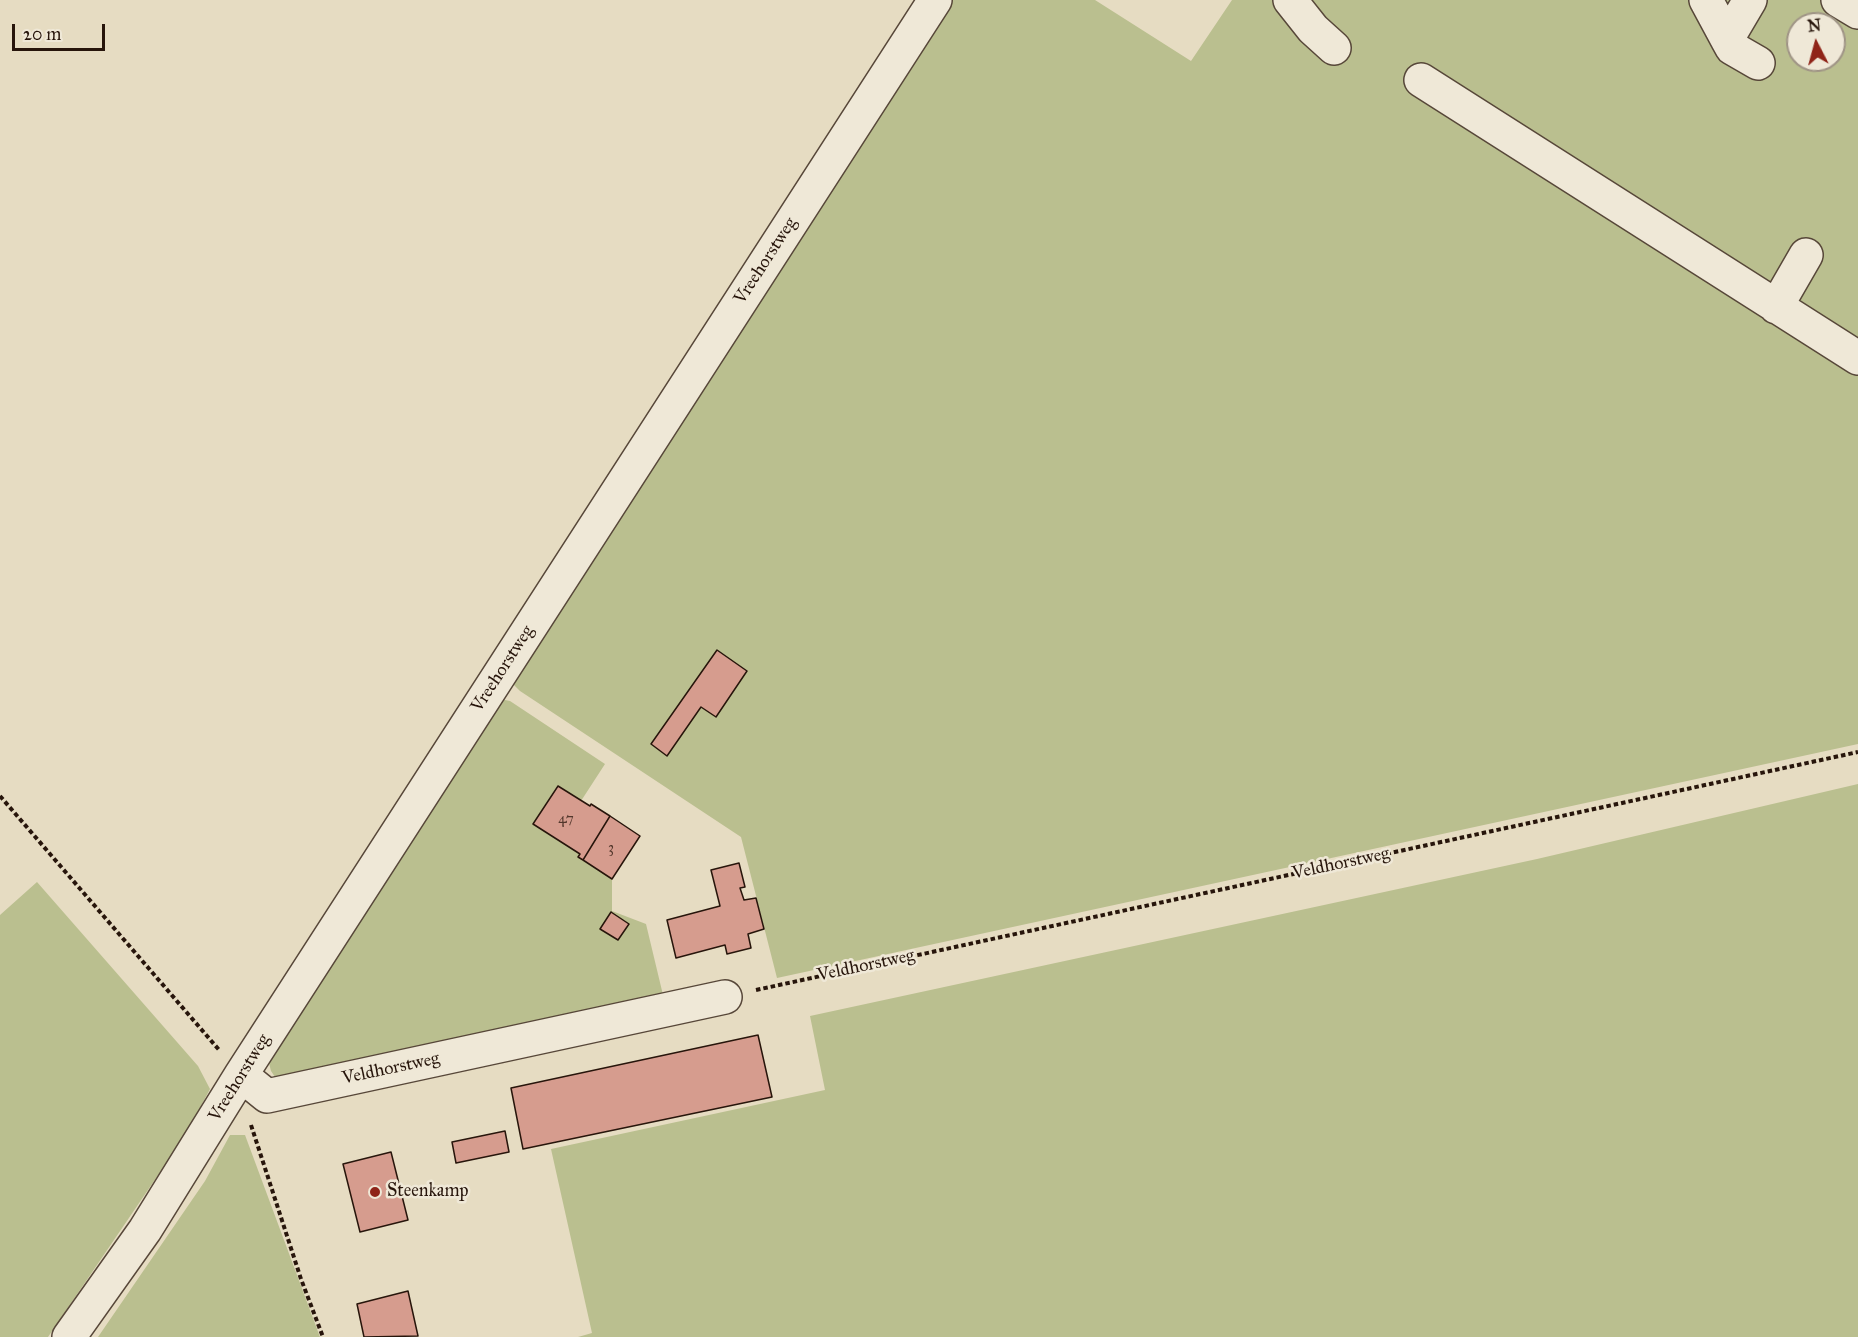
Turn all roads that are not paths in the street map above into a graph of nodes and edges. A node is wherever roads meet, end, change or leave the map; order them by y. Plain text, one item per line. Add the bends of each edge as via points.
1 (935, 0) edge
2 (1290, 0) edge
3 (1706, 0) edge
4 (1750, 0) edge
5 (1838, 0) edge
6 (1858, 12) edge
7 (1727, 39) junction
8 (1334, 48) dead end
9 (1758, 63) dead end
10 (1421, 80) dead end
11 (1806, 255) dead end
12 (1776, 307) junction
13 (1858, 358) edge
14 (725, 997) road end
15 (241, 1075) junction
16 (69, 1337) edge

1 - 15 street, Vreehorstweg
2 - 8 street
3 - 7 street
4 - 7 street
5 - 6 street
7 - 9 street via 1732,48
10 - 12 street
11 - 12 street
12 - 13 street
14 - 15 street, Veldhorstweg via 267,1096
15 - 16 street, Vreehorstweg via 145,1230

